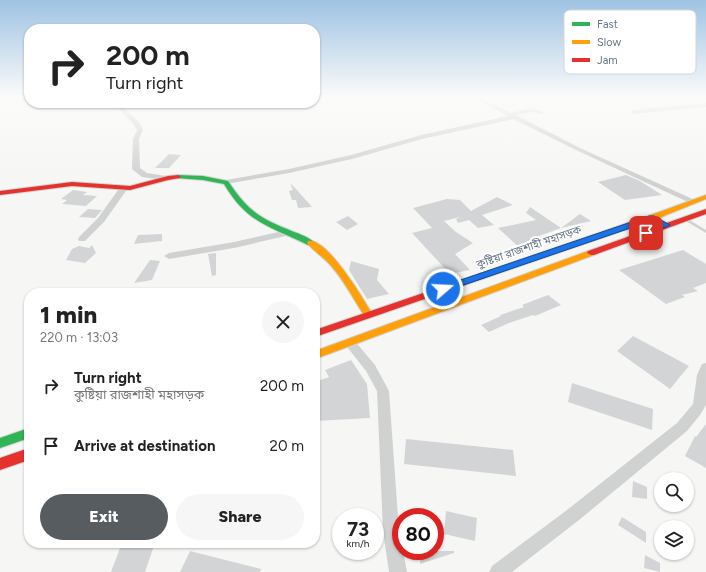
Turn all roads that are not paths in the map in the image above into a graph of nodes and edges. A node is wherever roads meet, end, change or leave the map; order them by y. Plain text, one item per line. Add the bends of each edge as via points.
1 (137, 124) edge
2 (478, 124) edge
3 (527, 124) edge
4 (163, 178) junction
5 (226, 182) junction
6 (124, 188) junction
7 (0, 193) edge
8 (706, 197) edge
9 (693, 201) junction
10 (706, 212) edge
11 (651, 218) junction
12 (684, 219) junction
13 (666, 225) junction
14 (706, 232) edge
15 (287, 233) junction
16 (82, 239) dead end
17 (169, 256) dead end
18 (368, 315) junction
19 (320, 332) edge
20 (350, 343) junction
21 (320, 353) edge
22 (706, 367) edge
23 (24, 435) edge
24 (0, 443) edge
25 (24, 456) edge
26 (0, 464) edge
27 (398, 572) edge
28 (498, 572) edge

1 - 4 street via 140,130 136,139 136,169 145,175
2 - 5 street via 289,171
3 - 9 street
4 - 5 main road via 210,178
4 - 6 main road via 142,186
5 - 15 main road via 230,191 259,219
6 - 7 main road via 82,184
6 - 16 street via 101,220
8 - 9 main road, কুষ্টিয়া রাজশাহী মহাসড়ক
9 - 11 main road, কুষ্টিয়া রাজশাহী মহাসড়ক
10 - 12 main road
11 - 13 main road
11 - 18 main road, কুষ্টিয়া রাজশাহী মহাসড়ক
12 - 13 main road
12 - 14 lane
13 - 20 main road
15 - 17 street
15 - 18 main road via 313,244 324,253
18 - 19 main road, কুষ্টিয়া রাজশাহী মহাসড়ক
20 - 21 main road
20 - 27 street via 371,368 383,391 391,531
22 - 28 street via 702,373 701,401 696,412 682,427
23 - 24 main road
25 - 26 main road

